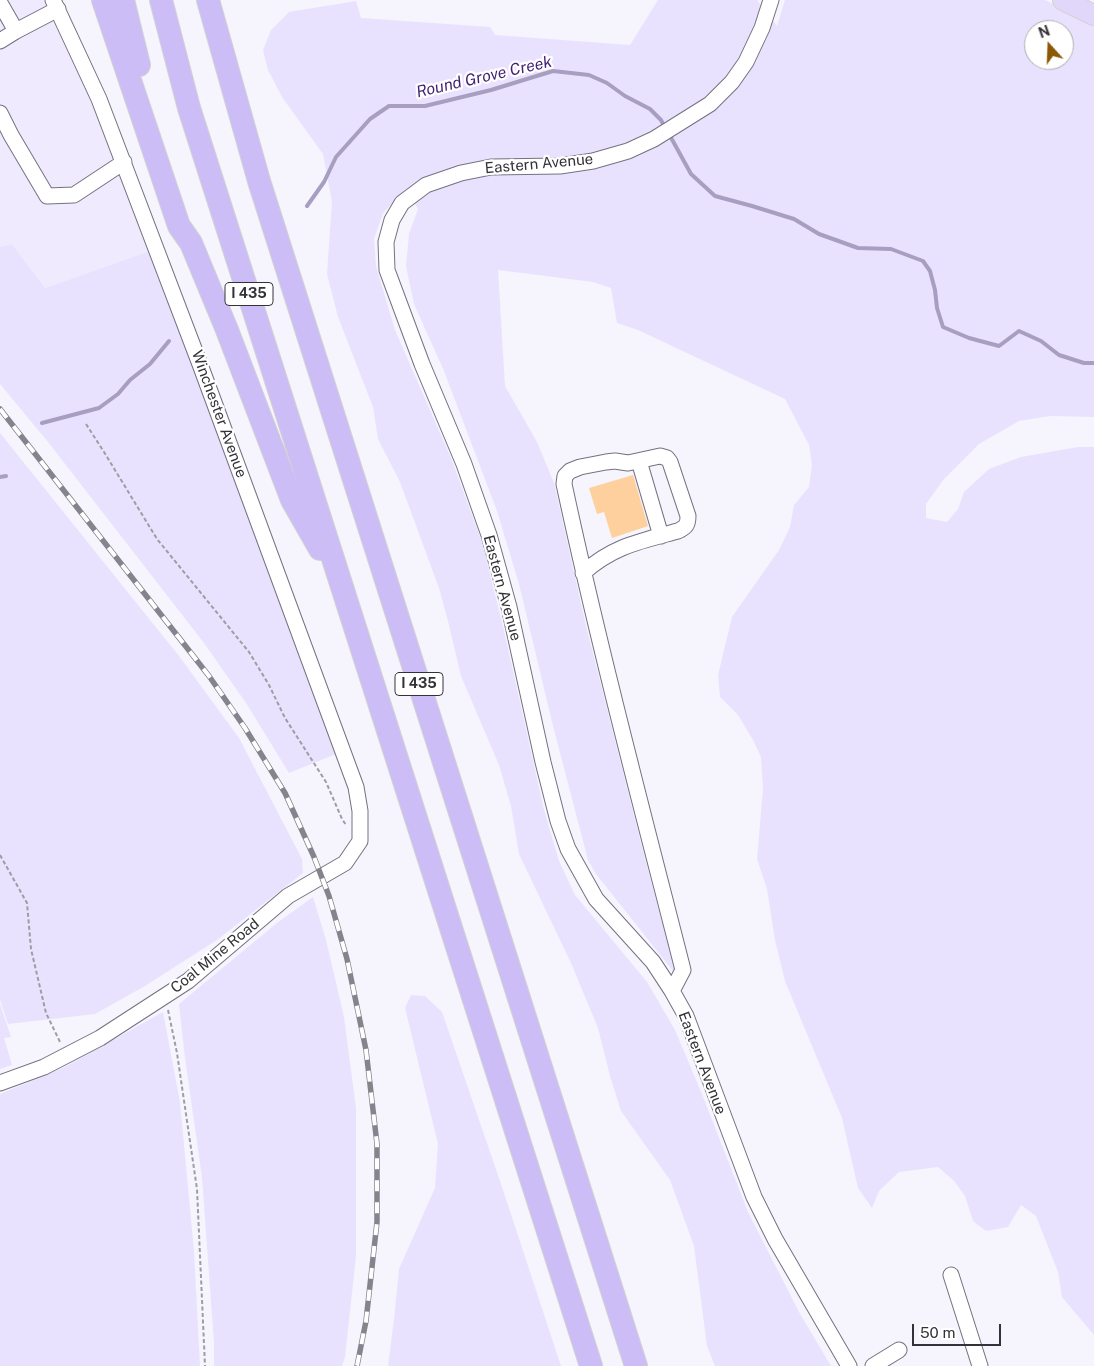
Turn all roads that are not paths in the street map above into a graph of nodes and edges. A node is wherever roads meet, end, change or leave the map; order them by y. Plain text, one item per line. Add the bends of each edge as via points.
1 (103, 0) edge
2 (123, 0) edge
3 (161, 0) edge
4 (208, 0) edge
5 (771, 0) edge
6 (1063, 0) edge
7 (0, 3) edge
8 (56, 4) edge
9 (1094, 15) edge
10 (16, 31) junction
11 (0, 42) edge
12 (0, 113) edge
13 (124, 162) junction
14 (191, 243) junction
15 (639, 461) junction
16 (661, 536) junction
17 (583, 572) junction
18 (342, 587) junction
19 (359, 840) joint
20 (672, 991) junction
21 (0, 1083) edge
22 (951, 1275) dead end
23 (899, 1350) dead end
24 (591, 1366) edge
25 (636, 1366) edge
26 (849, 1366) edge
27 (873, 1366) edge
28 (980, 1366) edge

1 - 14 highway via 179,226
2 - 14 highway via 144,88 189,222
3 - 18 highway, I 435 via 189,108
4 - 25 highway, I 435 via 259,181
5 - 20 street, Eastern Avenue via 746,62 710,104 654,139 593,161 560,166 491,167 426,185 402,203 392,220 386,242 387,270 489,535 509,607 543,762 568,849 596,899 653,962
6 - 9 main road
7 - 10 street
8 - 10 street
8 - 13 street, Winchester Avenue
10 - 11 street
12 - 13 street via 47,196 74,195
13 - 19 street, Winchester Avenue via 356,787 360,811
14 - 18 highway via 292,500
15 - 16 street
15 - 16 street via 660,456 667,458 688,516 686,527
15 - 17 street via 580,467 565,476
16 - 17 street via 611,552
17 - 20 street via 683,970
18 - 24 highway, I 435
19 - 21 street, Coal Mine Road via 345,863 288,896 166,996 66,1056
20 - 26 street, Eastern Avenue via 686,1016 754,1197
22 - 28 street
23 - 27 street

